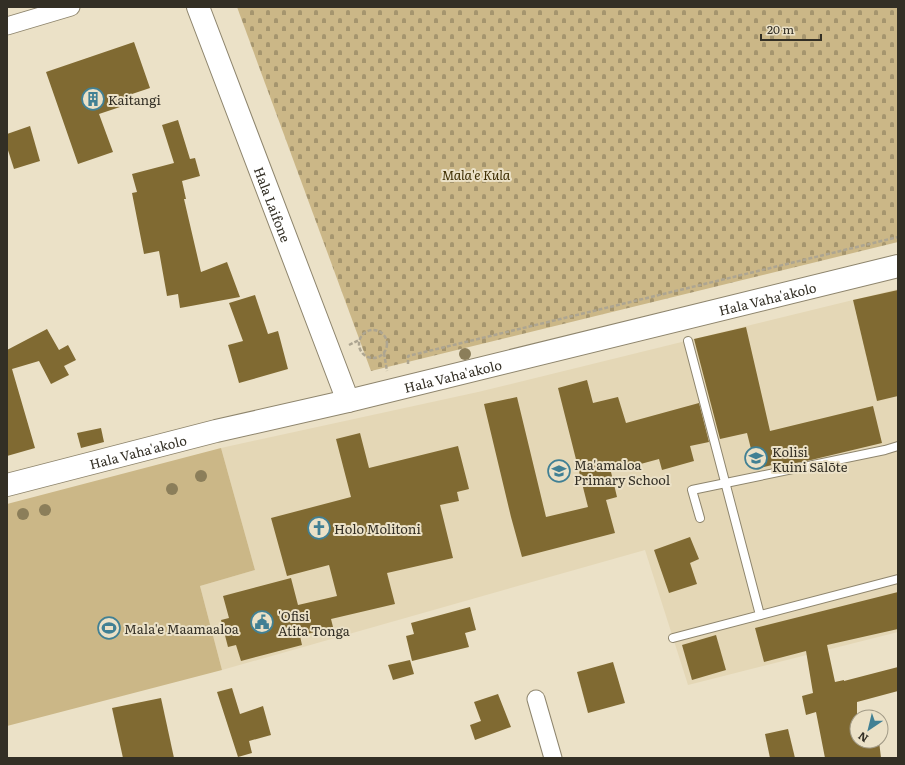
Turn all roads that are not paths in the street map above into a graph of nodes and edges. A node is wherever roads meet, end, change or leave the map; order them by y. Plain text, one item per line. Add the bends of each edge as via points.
1 (70, 7) edge
2 (198, 7) edge
3 (7, 26) edge
4 (898, 266) edge
5 (688, 340) dead end
6 (348, 401) junction
7 (898, 446) edge
8 (726, 483) junction
9 (7, 485) edge
10 (700, 518) dead end
11 (898, 578) edge
12 (760, 615) junction
13 (673, 638) dead end
14 (536, 699) dead end
15 (553, 758) edge

1 - 3 street
2 - 6 main road, Hala Laifone
4 - 6 main road, Hala Vaha'akolo
5 - 8 lane
6 - 9 main road, Hala Vaha'akolo via 216,431
7 - 8 lane
8 - 10 lane via 692,490
8 - 12 lane
11 - 12 lane
12 - 13 lane
14 - 15 street

